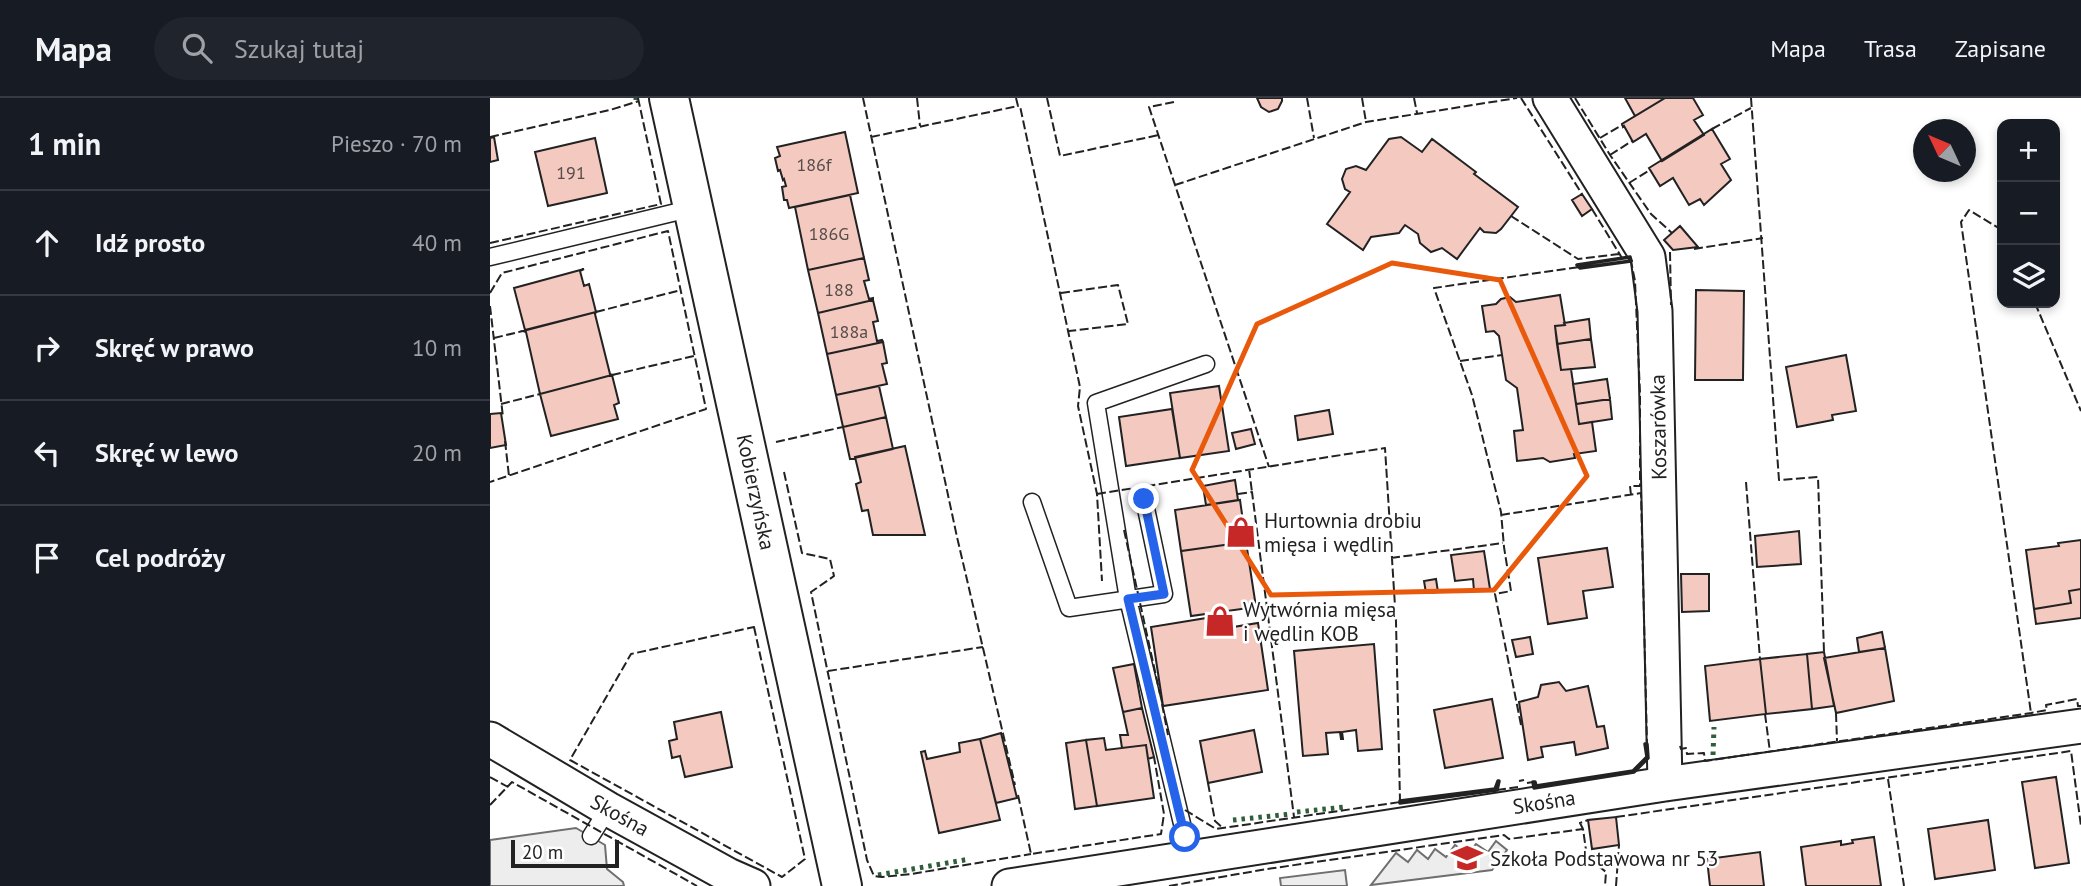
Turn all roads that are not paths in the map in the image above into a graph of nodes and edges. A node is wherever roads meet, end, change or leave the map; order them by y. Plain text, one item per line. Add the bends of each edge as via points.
1 (669, 98) edge
2 (1550, 98) edge
3 (693, 208) junction
4 (490, 257) edge
5 (1206, 364) dead end
6 (1144, 499) dead end
7 (1032, 502) dead end
8 (1128, 599) junction
9 (2081, 726) edge
10 (490, 739) edge
11 (1665, 784) junction
12 (1190, 858) junction
13 (735, 882) edge
14 (842, 886) edge
15 (1009, 886) edge

1 - 3 street, Kobierzyńska
2 - 11 street, Koszarówka via 1648,257 1656,312
3 - 4 lane
3 - 14 street, Kobierzyńska
5 - 8 lane via 1096,403
6 - 8 lane via 1164,594
7 - 8 lane via 1069,608
8 - 12 lane
9 - 11 street, Skośna
10 - 13 street, Skośna via 599,823
11 - 12 street, Skośna
12 - 15 street, Skośna

